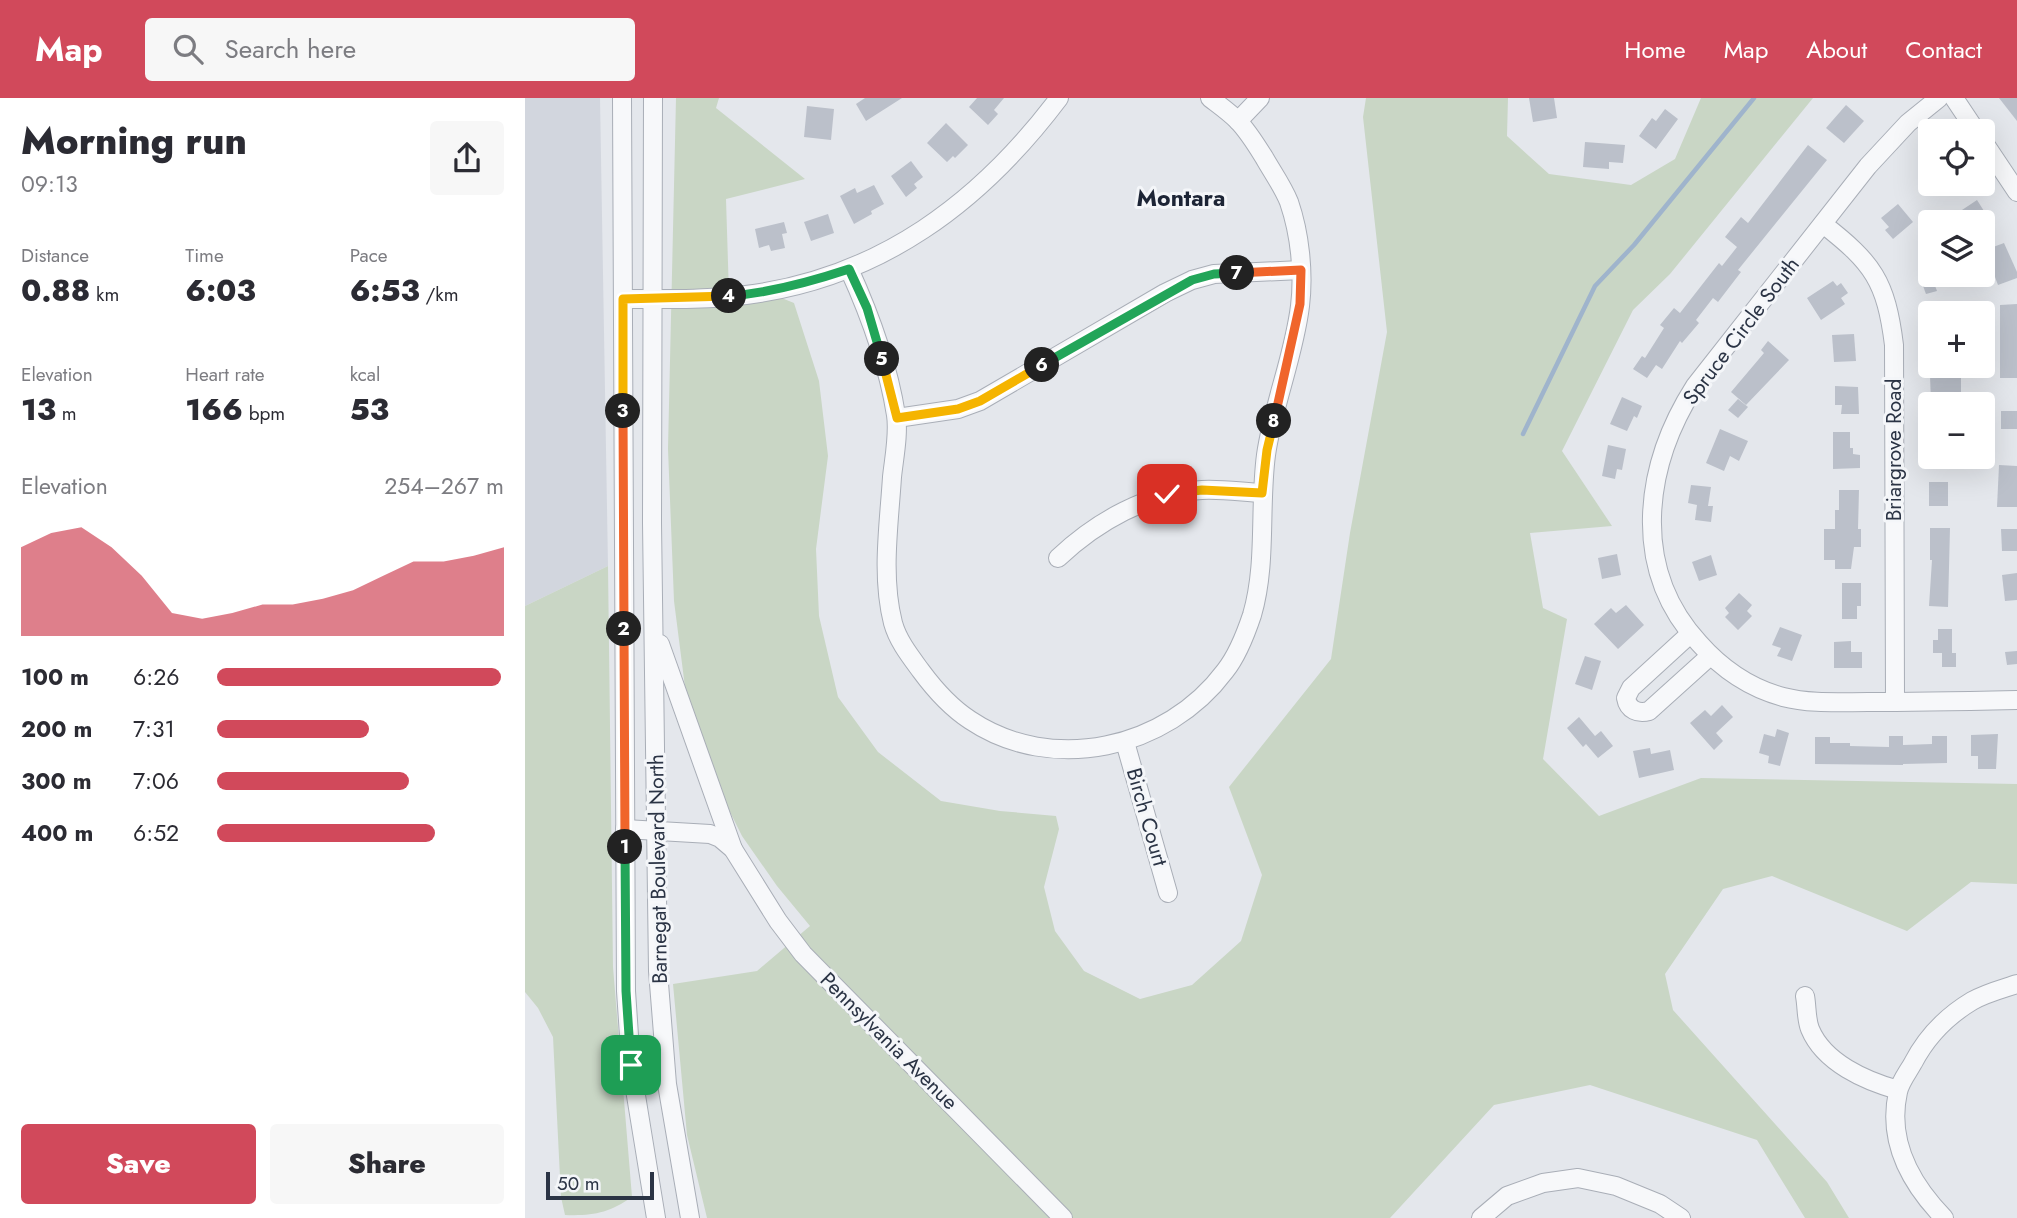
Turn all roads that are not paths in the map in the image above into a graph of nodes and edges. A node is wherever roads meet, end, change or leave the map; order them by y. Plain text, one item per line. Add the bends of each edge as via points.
1 (622, 98) edge
2 (653, 98) edge
3 (1059, 98) edge
4 (1210, 98) edge
5 (1260, 98) edge
6 (1940, 98) edge
7 (1954, 98) edge
8 (1968, 119) edge
9 (1238, 121) junction
10 (1995, 159) edge
11 (2017, 192) edge
12 (1823, 224) junction
13 (849, 269) junction
14 (1301, 270) junction
15 (623, 299) junction
16 (652, 299) junction
17 (897, 418) junction
18 (1262, 493) junction
19 (1058, 558) dead end
20 (655, 627) junction
21 (1690, 634) junction
22 (1710, 656) junction
23 (2017, 699) edge
24 (1895, 702) junction
25 (1125, 742) junction
26 (625, 829) junction
27 (657, 830) junction
28 (733, 849) junction
29 (1168, 893) dead end
30 (2017, 984) edge
31 (1805, 996) dead end
32 (1898, 1090) junction
33 (651, 1215) edge
34 (690, 1218) edge
35 (1063, 1218) edge
36 (1481, 1218) edge
37 (1681, 1218) edge
38 (1944, 1218) edge

1 - 15 street, Barnegat Boulevard North
2 - 16 street, Barnegat Boulevard North
3 - 13 street via 1035,130 967,199 928,228
4 - 9 street
5 - 9 street
6 - 12 street, Spruce Circle South via 1891,140
7 - 8 street
9 - 14 street via 1258,146 1289,202
10 - 11 street
12 - 21 street, Spruce Circle South via 1695,386 1664,447 1651,506 1653,545 1665,591
12 - 24 street, Briargrove Road via 1856,250 1873,272 1891,324
13 - 16 street via 747,295
13 - 17 street via 876,333
14 - 17 street via 1214,274 1192,280 980,401
14 - 18 street via 1300,304 1267,450
15 - 16 street
15 - 26 street, Barnegat Boulevard North
16 - 20 street, Barnegat Boulevard North
17 - 25 street via 886,581 893,625 905,649 949,704 1000,736 1064,750
18 - 19 street via 1202,490 1167,494 1093,529
18 - 25 street via 1259,583 1251,616 1226,670 1180,714
20 - 27 street, Barnegat Boulevard North
20 - 28 street, Pennsylvania Avenue
21 - 22 street, Spruce Circle South
21 - 22 street via 1631,688 1626,698 1630,707 1649,711
22 - 24 street, Spruce Circle South via 1732,673 1781,696 1810,702
23 - 24 street, Spruce Circle South
25 - 29 street, Birch Court
26 - 27 street
26 - 33 street, Barnegat Boulevard North via 626,991
27 - 28 street via 710,834
27 - 34 street, Barnegat Boulevard North via 659,983 667,1084
28 - 35 street, Pennsylvania Avenue via 803,954
30 - 32 street via 1972,1001 1936,1030
31 - 32 street via 1810,1028 1822,1047 1859,1075
32 - 38 street via 1895,1126 1899,1148 1911,1176
36 - 37 street via 1507,1196 1543,1183 1578,1178 1616,1186

